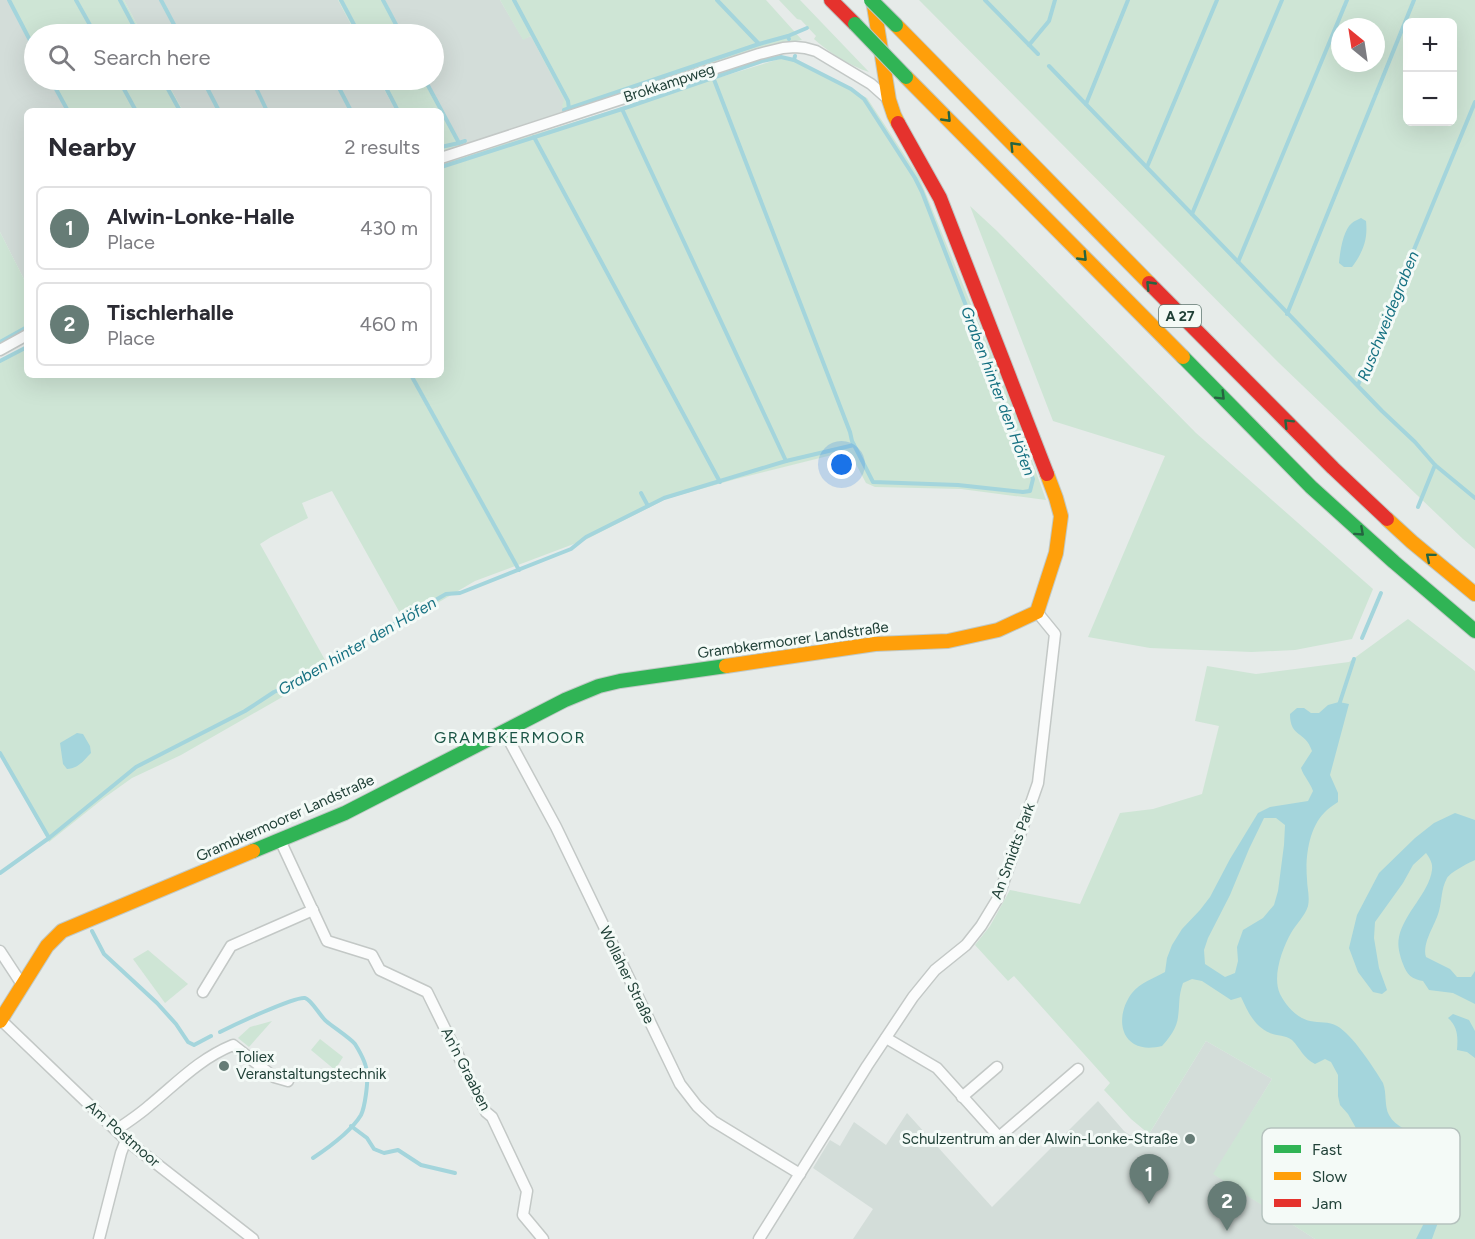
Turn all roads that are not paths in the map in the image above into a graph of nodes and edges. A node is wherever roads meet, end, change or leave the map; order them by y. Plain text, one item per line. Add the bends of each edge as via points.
1 (831, 0) edge
2 (872, 0) edge
3 (888, 100) junction
4 (444, 157) edge
5 (24, 337) edge
6 (0, 350) edge
7 (1475, 594) edge
8 (1037, 612) junction
9 (1475, 631) edge
10 (504, 731) junction
11 (280, 840) junction
12 (313, 910) junction
13 (0, 951) edge
14 (23, 986) junction
15 (203, 992) dead end
16 (1, 1021) edge
17 (886, 1038) junction
18 (997, 1067) dead end
19 (1078, 1069) dead end
20 (288, 1081) dead end
21 (962, 1097) junction
22 (116, 1130) junction
23 (126, 1140) junction
24 (800, 1174) junction
25 (99, 1239) edge
26 (253, 1239) edge
27 (543, 1239) edge
28 (759, 1239) edge

1 -> 9 main road, A 27, bridge via 1311,487
2 - 3 main road
7 -> 2 main road, A 27, bridge via 1333,468
3 - 4 street, Brokkampweg via 871,84 816,51 783,48
3 - 8 main road via 940,198 1056,498 1061,516 1056,553
5 - 6 street
8 - 10 main road, Grambkermoorer Landstraße via 998,630 948,641 874,644 620,681 564,700
8 - 17 street, An Smidts Park via 1055,634 1038,783 998,898 966,945 935,970
10 - 11 main road, Grambkermoorer Landstraße via 345,813
10 - 24 street, Wollaher Straße via 556,827 680,1084 696,1106 713,1120
11 - 12 street
11 - 14 main road, Grambkermoorer Landstraße via 62,931 47,946
12 - 15 street via 231,946
12 - 27 street, An'n Graaben via 327,941 372,955 380,970 427,992 527,1191 523,1215
13 - 14 street
14 - 16 main road, Grambkermoorer Landstraße
16 - 22 street, Am Postmoor
17 - 21 street via 937,1068
17 - 24 street, An Smidts Park
18 - 21 street
19 - 21 street via 999,1137
20 - 22 street via 274,1077 233,1045 195,1066
22 - 23 street, Am Postmoor
23 - 25 street
23 - 26 street, Am Postmoor
24 - 28 street, An Smidts Park

